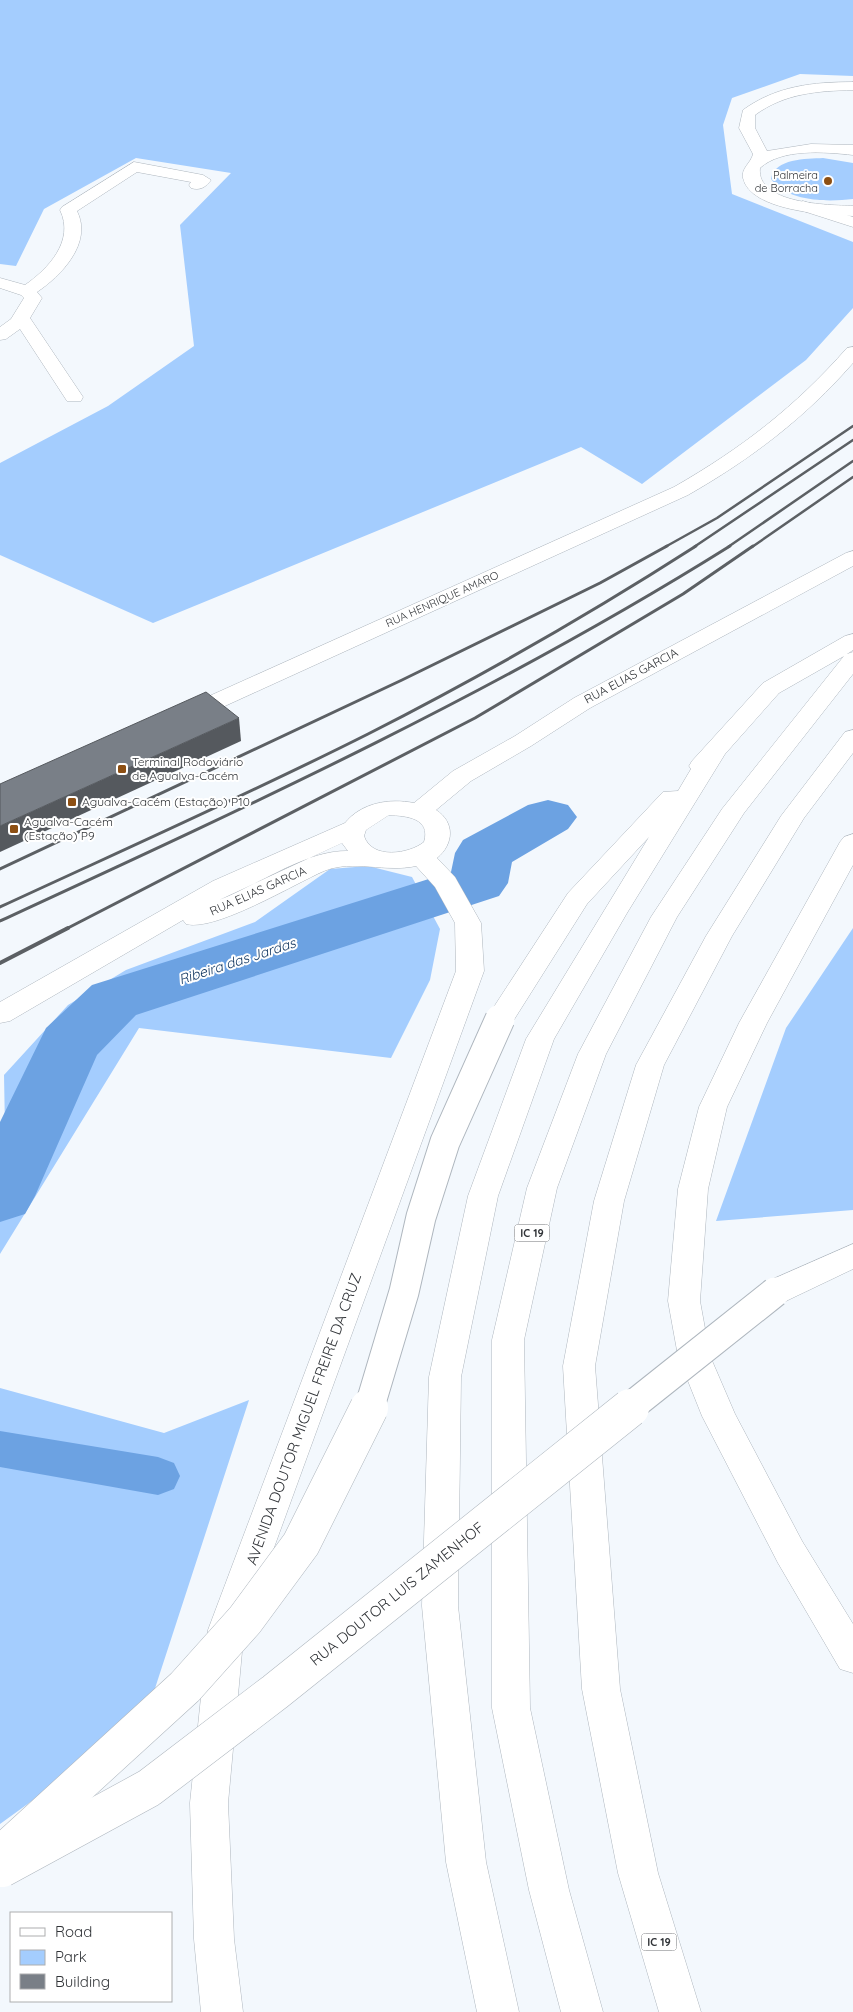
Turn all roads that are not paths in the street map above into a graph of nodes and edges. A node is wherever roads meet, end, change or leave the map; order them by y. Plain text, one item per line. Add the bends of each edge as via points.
1 (853, 86) edge
2 (747, 120) junction
3 (765, 130) dead end
4 (779, 139) dead end
5 (814, 147) junction
6 (850, 149) edge
7 (759, 161) junction
8 (197, 185) dead end
9 (802, 206) junction
10 (853, 211) edge
11 (853, 222) edge
12 (0, 283) edge
13 (27, 291) junction
14 (21, 318) junction
15 (0, 334) edge
16 (853, 352) edge
17 (74, 397) dead end
18 (853, 557) edge
19 (853, 641) edge
20 (853, 659) edge
21 (165, 725) edge
22 (853, 737) edge
23 (714, 752) junction
24 (419, 811) junction
25 (353, 829) junction
26 (853, 842) edge
27 (388, 860) junction
28 (425, 860) junction
29 (130, 942) junction
30 (0, 1014) edge
31 (853, 1256) edge
32 (853, 1658) edge
33 (0, 1856) edge
34 (0, 1868) edge
35 (222, 2012) edge
36 (498, 2012) edge
37 (582, 2012) edge
38 (680, 2012) edge

1 - 2 main road via 819,87 780,94 755,107 748,113
2 - 3 main road
2 - 7 main road via 749,133 761,154
4 - 5 main road
5 - 6 main road
5 - 7 main road via 782,152
7 - 9 main road via 752,169 751,177 756,186 766,194
8 - 13 main road via 203,180 134,167 68,210 72,215 72,225 63,261
9 - 10 main road
9 - 11 main road
12 - 13 main road
13 - 14 main road via 33,298
14 - 15 main road
14 - 17 main road
16 - 21 main road, RUA HENRIQUE AMARO via 810,401 763,440 732,462 681,490
18 - 24 main road, RUA ELIAS GARCIA via 582,703 462,776
19 - 23 main road via 771,688
20 - 37 main road, IC 19 via 734,809 664,917 592,1054 542,1188 508,1340 511,1708 549,1890
22 - 38 main road, IC 19 via 793,816 719,936 650,1065 609,1201 579,1366 601,1689 638,1873
23 - 33 main road, bridge via 577,899 500,1019 445,1142 421,1217 404,1292 367,1416 302,1544 245,1620 185,1687
23 - 36 main road via 540,1040 484,1196 445,1377 440,1606 466,1862
24 - 25 main road via 387,808 371,812
24 - 28 main road via 432,818 438,828 439,838
25 - 27 main road via 360,849
25 - 29 main road, RUA ELIAS GARCIA via 222,887
26 - 32 main road via 752,1023 714,1107 693,1189 684,1301 694,1356 719,1416 790,1552
27 - 28 main road
27 - 29 main road, RUA ELIAS GARCIA via 340,859 317,865 243,900
28 - 35 main road, AVENIDA DOUTOR MIGUEL FREIRE DA CRUZ via 446,883 468,923 470,971 226,1630 209,1803 214,1939
29 - 30 main road, RUA ELIAS GARCIA
31 - 34 main road, RUA DOUTOR LUIS ZAMENHOF, bridge via 775,1292 275,1692 149,1788

